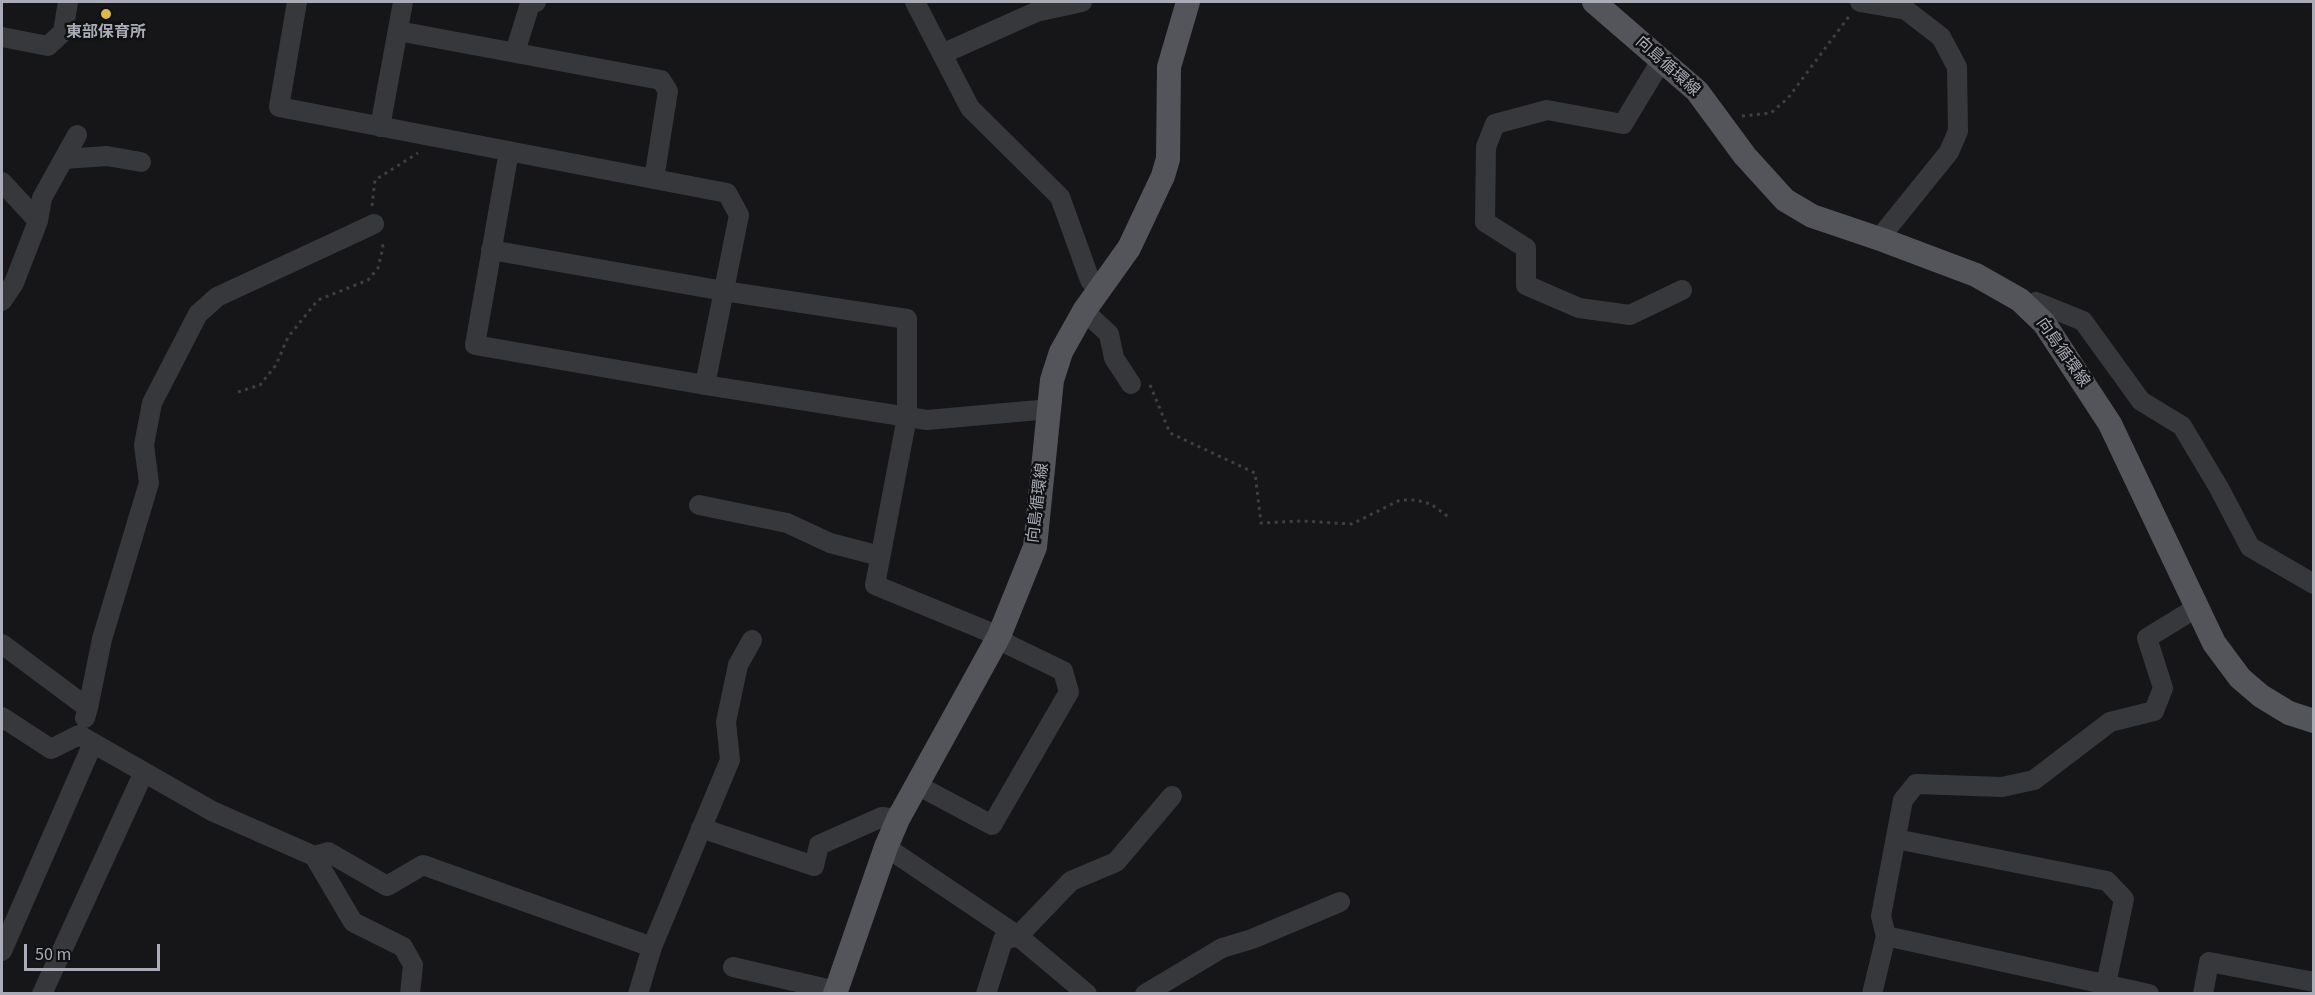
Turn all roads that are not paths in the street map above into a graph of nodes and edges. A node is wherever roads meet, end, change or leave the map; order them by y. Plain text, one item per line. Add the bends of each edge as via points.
1 (68, 2) edge
2 (297, 2) edge
3 (403, 2) edge
4 (536, 2) edge
5 (915, 2) edge
6 (1082, 2) edge
7 (1188, 2) edge
8 (1594, 2) edge
9 (1860, 2) edge
10 (398, 31) junction
11 (2, 37) edge
12 (515, 52) junction
13 (942, 54) junction
14 (1661, 61) junction
15 (380, 127) junction
16 (77, 135) dead end
17 (508, 151) junction
18 (64, 159) junction
19 (141, 162) dead end
20 (654, 179) junction
21 (2, 182) edge
22 (38, 221) junction
23 (374, 224) road end
24 (1883, 240) junction
25 (491, 250) junction
26 (1682, 290) dead end
27 (724, 291) junction
28 (1100, 292) junction
29 (2, 301) edge
30 (2029, 309) junction
31 (1084, 312) junction
32 (1139, 381) road end
33 (705, 385) junction
34 (1050, 409) junction
35 (907, 417) junction
36 (699, 505) dead end
37 (880, 556) junction
38 (2313, 584) edge
39 (2196, 608) junction
40 (999, 636) junction
41 (752, 640) dead end
42 (2, 644) edge
43 (88, 708) junction
44 (2, 717) edge
45 (2313, 722) edge
46 (86, 739) junction
47 (144, 772) junction
48 (917, 785) junction
49 (1172, 796) dead end
50 (898, 819) junction
51 (701, 828) junction
52 (1896, 839) junction
53 (886, 847) junction
54 (314, 856) junction
55 (1340, 902) dead end
56 (1018, 936) junction
57 (1886, 936) junction
58 (652, 947) junction
59 (2, 951) edge
60 (733, 967) dead end
61 (2313, 982) edge
62 (2106, 984) junction
63 (836, 992) edge
64 (42, 993) edge
65 (411, 993) edge
66 (638, 993) edge
67 (986, 993) edge
68 (1087, 993) edge
69 (1145, 993) edge
70 (1872, 993) edge
71 (2149, 993) edge
72 (2203, 993) edge

1 - 11 street via 63,32 48,46
2 - 15 street via 279,107
3 - 10 street
4 - 12 street via 530,4
5 - 13 street
6 - 13 street via 1036,12
7 - 28 main road, 向島循環線 via 1169,67 1168,159 1129,248
8 - 14 main road, 向島循環線
9 - 24 street via 1906,9 1941,37 1957,67 1958,131 1949,152 1886,230
10 - 12 street
10 - 15 street
12 - 20 street via 661,80 668,91
13 - 28 street via 970,108 1060,197 1090,280
14 - 24 main road, 向島循環線 via 1697,91 1745,156 1785,200 1812,216
14 - 26 street via 1623,124 1547,110 1495,124 1486,147 1485,222 1526,248 1526,285 1579,308 1630,315
15 - 17 street
16 - 18 street
17 - 20 street
17 - 25 street
18 - 19 street via 107,156
18 - 22 street via 42,198
20 - 27 street via 727,193 739,214
21 - 22 street
22 - 29 street via 14,283
23 - 43 street via 217,297 198,314 153,403 144,445 149,483 102,639
24 - 30 main road, 向島循環線 via 1976,275
25 - 27 street
25 - 33 street via 475,345
27 - 33 street
27 - 35 street via 907,319
28 - 31 main road, 向島循環線
30 - 38 street via 2036,302 2083,321 2141,401 2182,426 2250,547
30 - 39 main road, 向島循環線 via 2044,323 2110,424
31 - 32 street via 1109,334 1114,358
31 - 34 main road, 向島循環線 via 1061,352 1052,380
33 - 35 street
34 - 35 street via 927,420
34 - 40 main road, 向島循環線 via 1035,547
35 - 37 street
36 - 37 street via 787,523 830,543
37 - 40 street via 875,585
39 - 45 main road, 向島循環線 via 2214,643 2240,678 2289,713
39 - 52 street via 2147,638 2163,688 2154,711 2110,722 2034,780 2002,787 1916,784 1903,800
40 - 48 main road, 向島循環線
40 - 48 street via 1009,645 1063,671 1069,692 992,825
41 - 51 street via 738,665 726,722 730,760
42 - 43 street
43 - 46 street
44 - 46 street via 51,749
46 - 47 street
46 - 59 street
47 - 54 street via 212,811
47 - 64 street
48 - 50 main road, 向島循環線
49 - 56 street via 1116,862 1071,881
50 - 51 street via 882,817 819,845 814,866
50 - 53 main road, 向島循環線
51 - 58 street
52 - 57 street via 1881,916
52 - 62 street via 2107,881 2124,899
53 - 56 street
53 - 63 main road, 向島循環線
54 - 58 street via 328,852 387,886 423,865
54 - 65 street via 353,922 403,946 413,965
55 - 69 street via 1222,948
56 - 67 street via 1003,940
56 - 68 street
57 - 62 street
57 - 70 street
58 - 66 street
60 - 63 street
61 - 72 street via 2210,962
62 - 71 street

